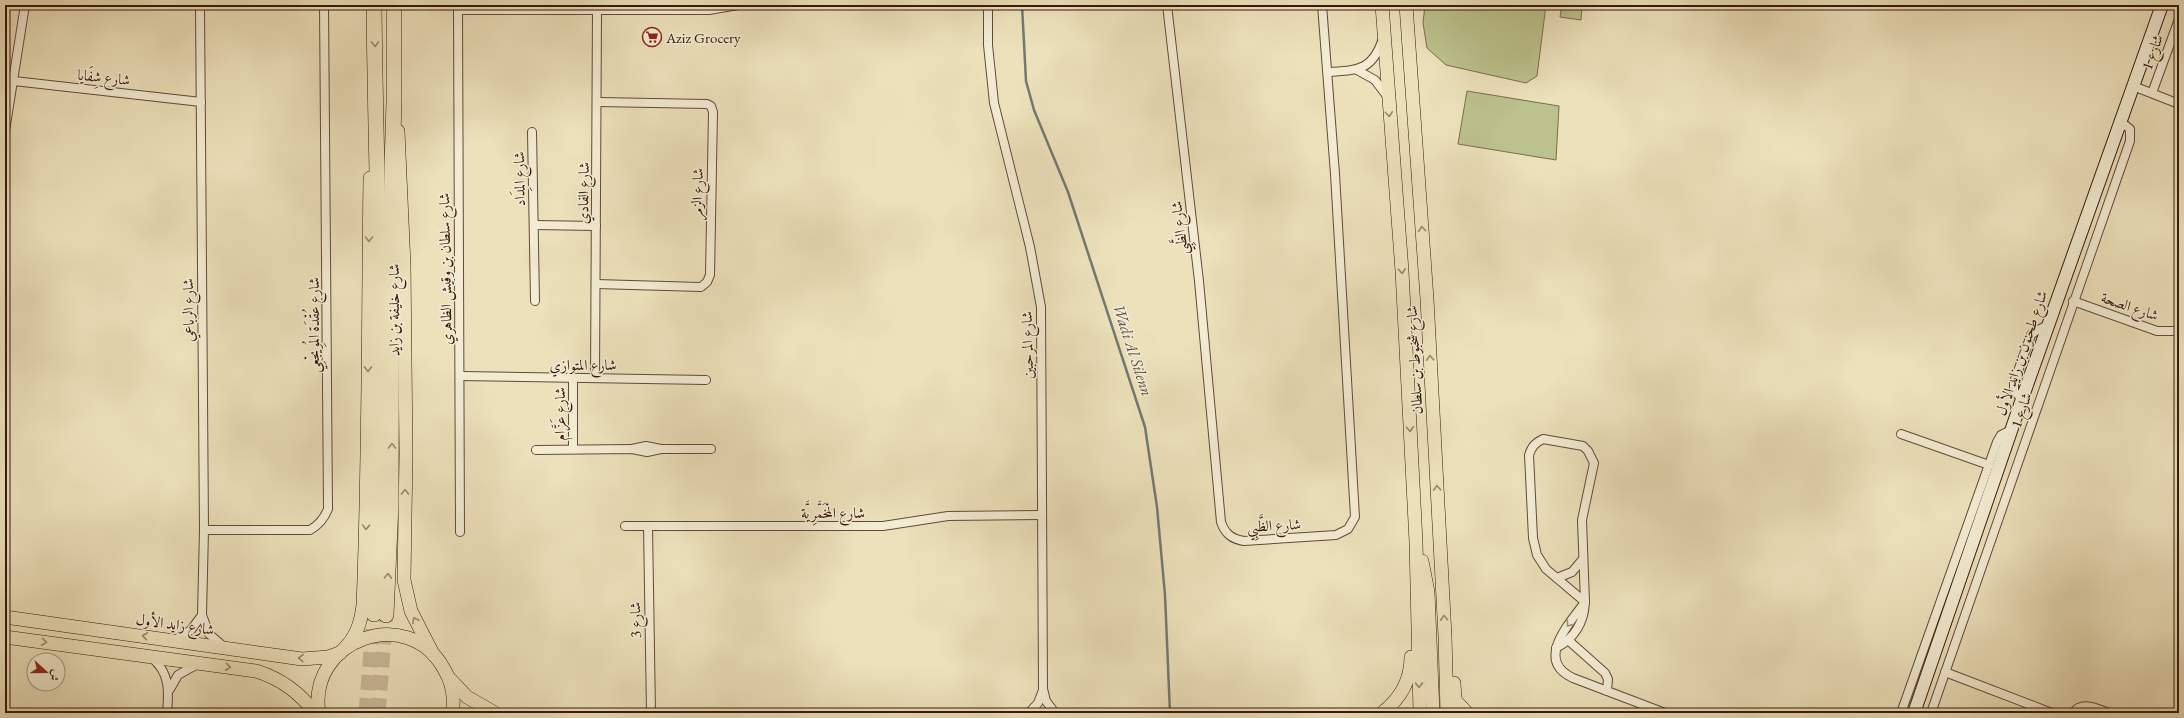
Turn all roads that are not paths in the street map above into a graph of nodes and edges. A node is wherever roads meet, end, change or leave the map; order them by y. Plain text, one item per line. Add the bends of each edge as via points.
1 (25, 5) edge
2 (200, 5) edge
3 (324, 5) edge
4 (374, 5) edge
5 (394, 5) edge
6 (738, 5) edge
7 (988, 5) edge
8 (1168, 5) edge
9 (1322, 5) edge
10 (1382, 5) edge
11 (1406, 5) edge
12 (2162, 5) edge
13 (458, 7) edge
14 (597, 9) junction
15 (2179, 19) edge
16 (1384, 37) junction
17 (1357, 70) junction
18 (1328, 72) junction
19 (8, 80) edge
20 (2133, 86) junction
21 (2152, 93) junction
22 (1387, 97) junction
23 (201, 102) junction
24 (375, 102) junction
25 (394, 102) junction
26 (598, 102) junction
27 (2179, 104) edge
28 (2120, 120) junction
29 (5, 131) edge
30 (532, 132) dead end
31 (534, 225) junction
32 (596, 226) junction
33 (596, 284) junction
34 (535, 301) dead end
35 (2073, 301) junction
36 (2179, 331) edge
37 (460, 376) junction
38 (573, 378) junction
39 (595, 378) junction
40 (706, 380) dead end
41 (2011, 430) junction
42 (1901, 434) dead end
43 (573, 449) junction
44 (536, 450) dead end
45 (711, 450) dead end
46 (1989, 464) junction
47 (1041, 515) junction
48 (625, 526) dead end
49 (648, 526) junction
50 (204, 530) junction
51 (460, 532) dead end
52 (1416, 542) junction
53 (1583, 559) junction
54 (1557, 578) junction
55 (1585, 602) junction
56 (202, 616) junction
57 (5, 617) edge
58 (1445, 636) junction
59 (5, 637) edge
60 (175, 640) junction
61 (1568, 640) junction
62 (224, 647) junction
63 (1556, 648) junction
64 (342, 650) junction
65 (433, 654) junction
66 (151, 657) junction
67 (199, 664) junction
68 (1945, 672) junction
69 (447, 675) junction
70 (170, 689) junction
71 (1043, 690) junction
72 (1607, 691) junction
73 (167, 713) edge
74 (318, 713) edge
75 (452, 713) edge
76 (495, 713) edge
77 (651, 713) edge
78 (1029, 713) edge
79 (1056, 713) edge
80 (1382, 713) edge
81 (1420, 713) edge
82 (1433, 713) edge
83 (1447, 713) edge
84 (1467, 713) edge
85 (1665, 713) edge
86 (1901, 713) edge
87 (1914, 713) edge
88 (1931, 713) edge
89 (2052, 713) edge
90 (2073, 713) edge
91 (2109, 713) edge

1 - 19 street
2 - 23 street, شارع الرباعي
3 - 50 street, شارع عُقْدَة المُوِيجْعِي via 328,509 324,518 310,530
4 -> 24 highway, شارع خليفة بن زايد
5 - 25 highway, شارع خليفة بن زايد
6 - 14 street via 717,10
7 - 47 street, شارع المرحبين via 988,44 994,103 1040,293
8 - 18 street, شارع الظَّبِي via 1199,282 1221,522 1227,534 1238,540 1336,535 1348,529 1355,517
9 - 18 street, شارع الظَّبِي
10 - 16 main road, شارع شخبوط بن سلطان
58 -> 11 main road, شارع شخبوط بن سلطان via 1427,299
12 - 20 street, شارع طحنون بن زايد الأول
13 - 14 street
13 - 37 street, شارع سلطان بن وقيش الظاهري
14 - 26 street, شارع الفادي
15 - 21 street, شارع 1
16 - 17 street via 1375,56 1368,64
16 - 22 main road, شارع شخبوط بن سلطان
17 - 18 street
17 - 22 street via 1375,80
19 - 23 street, شارع شِفَايا
19 - 29 street
20 - 21 street
20 - 28 street, شارع طحنون بن زايد الأول
21 - 27 street
22 -> 52 main road, شارع شخبوط بن سلطان via 1402,272
23 - 50 street, شارع الرباعي
24 -> 25 highway, شارع خليفة بن زايد via 378,164 380,614 392,504
24 -> 64 main road via 371,146 368,452 363,605 353,639
65 -> 25 main road via 410,611 404,580 404,266 400,146
26 - 32 street, شارع الفادي
26 - 33 street, شارع الزمر via 707,104 713,112 710,275 707,282 701,287
28 - 35 street, شارع 1 via 2130,129 2130,141
28 - 41 street, شارع طحنون بن زايد الأول
30 - 31 street, شارع المِدَاد
31 - 32 street, شارع المِدَاد
31 - 34 street, شارع المِدَاد
32 - 33 street, شارع الفادي
33 - 39 street, شارع الفادي
35 - 36 street, شارع الصحة via 2157,331
35 - 68 street, شارع 1
37 - 38 street, شارع المتوازي
37 - 51 street, شارع سلطان بن وقيش الظاهري
38 - 39 street, شارع المتوازي
38 - 43 street, شارع عَزَّام
39 - 40 street, شارع المتوازي
41 - 46 street via 1999,438
41 - 87 street, شارع طحنون بن زايد الأول
42 - 46 street
43 - 44 street, شارع عَزَّام
43 - 45 street, شارع عَزَّام via 632,449 646,446 661,449
46 - 86 street
47 - 49 street, شارع المْخَمَّرِيَّة via 948,516 882,526
47 - 71 street, شارع المرحبين
48 - 49 street, شارع المْخَمَّرِيَّة
49 - 77 street, شارع 3
50 - 56 street, شارع الرباعي
52 - 80 main road via 1411,578 1411,672 1408,682 1396,699
52 -> 81 main road, شارع شخبوط بن سلطان
52 - 82 main road via 1425,569 1428,592
53 - 54 street via 1572,572
53 - 54 street via 1582,520 1593,470 1592,456 1588,450 1576,444 1543,439 1537,442 1529,455 1533,538 1541,562
53 - 55 street
54 - 55 street
55 - 61 street via 1580,626
55 -> 63 street via 1562,633
56 - 60 street via 191,630
56 - 62 street, شارع الرباعي via 209,634
60 -> 57 main road, شارع زايد الأول
58 - 83 main road, شارع شخبوط بن سلطان
58 - 84 main road via 1453,662 1455,700
59 -> 66 main road
60 - 62 main road, شارع زايد الأول
61 - 63 street
61 - 72 street via 1605,673 1608,679
64 -> 62 main road, شارع زايد الأول via 328,657 302,659
63 - 72 street via 1557,663 1566,675
64 - 65 main road via 368,636 395,635 419,643
64 - 74 main road via 330,663 321,682
65 - 69 main road
66 - 67 main road
66 - 70 street via 164,671
67 - 70 street via 184,670
67 -> 74 main road via 239,668 271,676 298,692
68 - 88 street, شارع 1
68 - 89 street
69 - 75 main road via 452,692
69 - 76 main road via 467,697
70 - 73 street
71 - 78 street, شارع المرحبين via 1038,703
71 - 79 street, شارع المرحبين via 1046,701
72 - 85 street
90 - 91 street via 2080,707 2093,707

